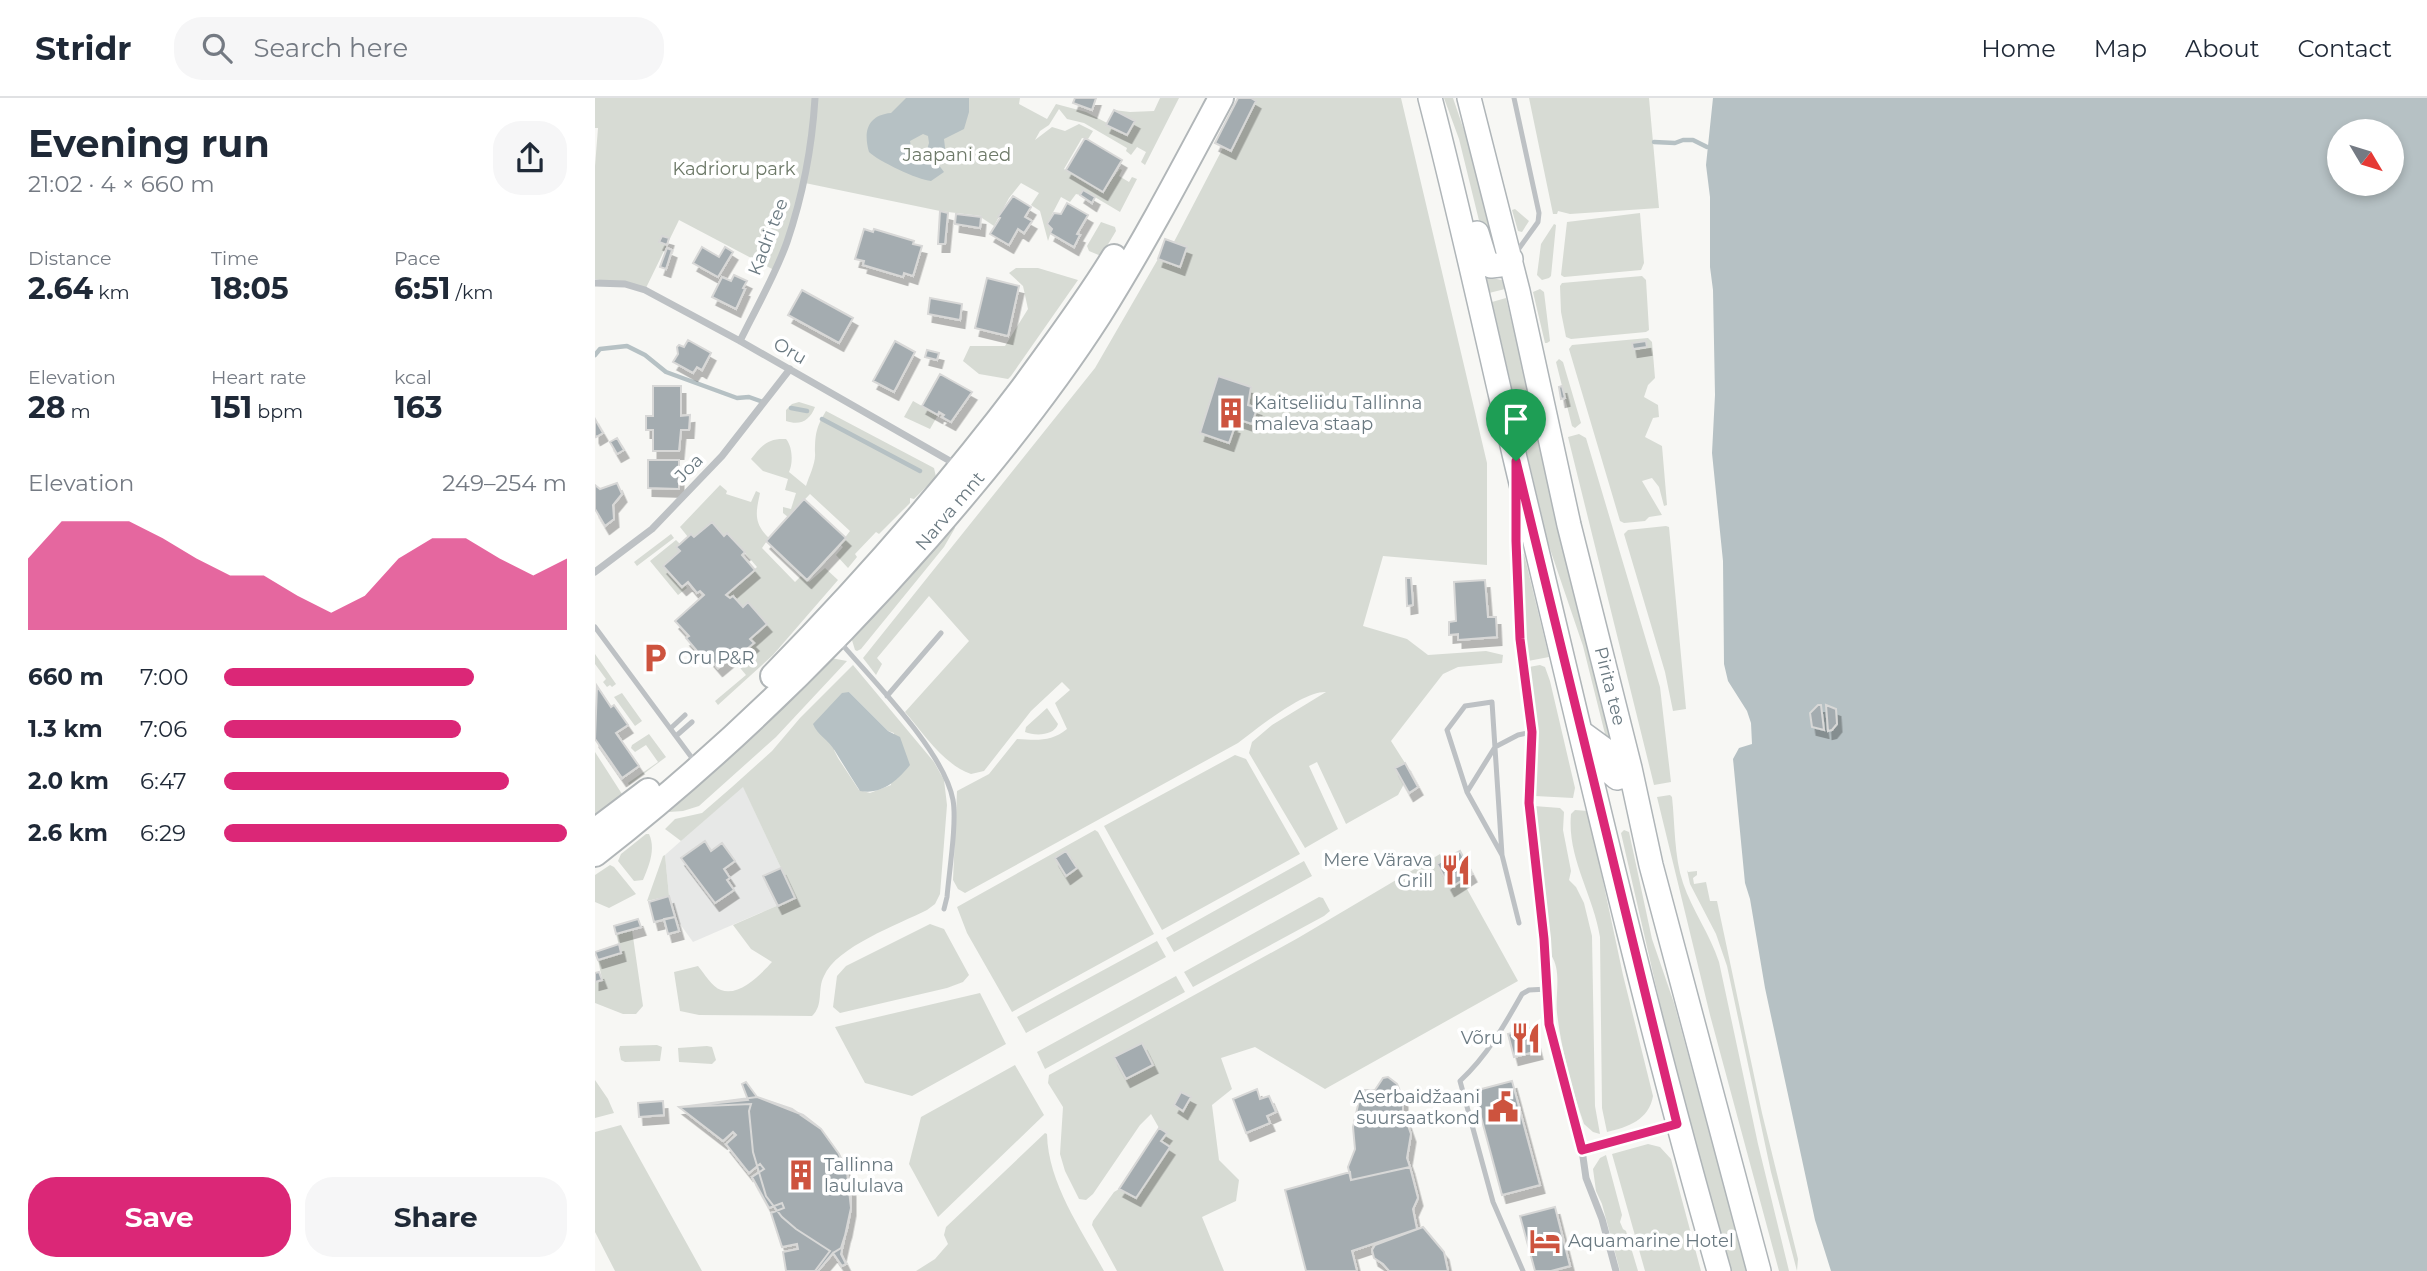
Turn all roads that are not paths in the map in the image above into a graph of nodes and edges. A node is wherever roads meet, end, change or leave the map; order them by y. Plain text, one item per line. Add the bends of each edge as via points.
1 (815, 98) edge
2 (1203, 98) edge
3 (1221, 98) edge
4 (1430, 98) edge
5 (1469, 98) edge
6 (1514, 98) edge
7 (1462, 219) junction
8 (1511, 259) junction
9 (595, 283) edge
10 (740, 341) junction
11 (790, 369) junction
12 (1516, 461) junction
13 (969, 474) junction
14 (595, 572) edge
15 (595, 627) edge
16 (830, 631) junction
17 (941, 633) dead end
18 (887, 696) junction
19 (685, 715) dead end
20 (692, 722) dead end
21 (671, 728) junction
22 (1532, 732) junction
23 (1582, 733) junction
24 (1495, 747) junction
25 (689, 753) junction
26 (1630, 768) junction
27 (1467, 792) junction
28 (595, 831) edge
29 (1607, 835) junction
30 (595, 854) edge
31 (1502, 855) junction
32 (1651, 865) junction
33 (944, 909) dead end
34 (1519, 923) dead end
35 (1548, 989) junction
36 (1677, 1124) junction
37 (1582, 1150) junction
38 (1523, 1271) edge
39 (1616, 1271) edge
40 (1719, 1271) edge
41 (1759, 1271) edge

1 - 10 street, Kadri tee via 805,183 786,244
2 - 13 main road, Narva mnt via 1096,286
3 - 13 main road, Narva mnt via 1099,316 1027,416
4 - 7 main road
5 - 8 main road, Pirita tee
6 - 8 lane via 1539,213 1538,222
7 - 8 main road via 1478,234 1491,266
7 - 12 main road
8 - 26 main road, Pirita tee via 1569,525
9 - 10 street, Oru via 645,290
10 - 11 street, Oru
11 - 13 street, Oru
11 - 14 street, Joa via 722,456 652,529
12 - 22 street via 1520,639
12 - 23 main road
13 - 16 main road, Narva mnt via 909,559
15 - 21 lane
16 - 18 lane
16 - 25 main road, Narva mnt
17 - 18 lane
18 - 33 lane via 949,780 954,803
19 - 21 lane
20 - 25 lane
21 - 25 lane
22 - 24 lane
22 - 35 street via 1529,803
23 - 26 main road via 1604,749 1610,772 1617,778
23 - 29 main road
24 - 27 lane
24 - 27 lane via 1492,702 1465,706 1447,730
24 - 31 lane
25 - 28 main road, Narva mnt
25 - 30 main road, Narva mnt
26 - 32 main road, Pirita tee
27 - 31 lane
29 - 32 main road via 1615,823 1624,820 1630,824 1636,849
29 - 36 main road
31 - 34 lane
32 - 41 main road, Pirita tee
35 - 37 street via 1549,1024
35 - 38 lane via 1522,994 1490,1049 1460,1082 1493,1202
36 - 37 street
36 - 40 main road
37 - 39 street via 1586,1178

